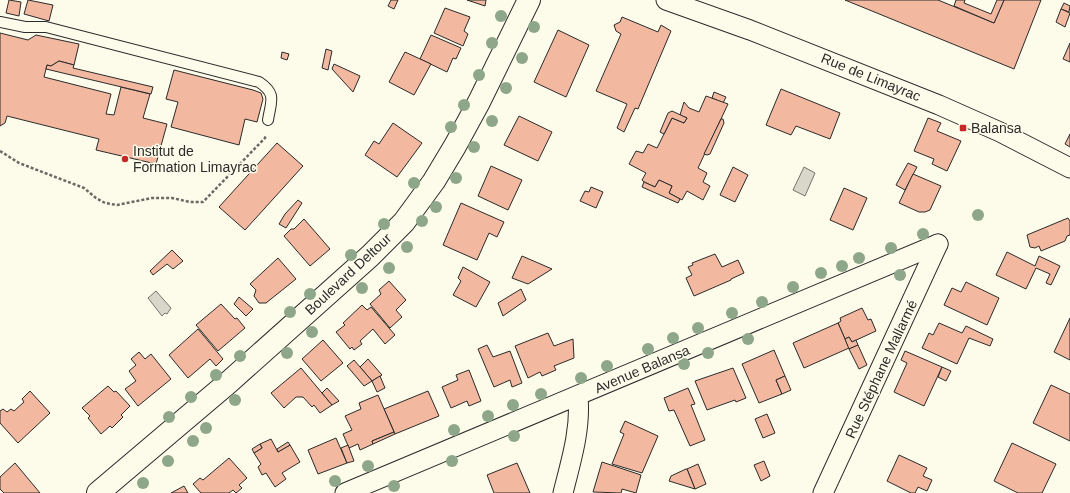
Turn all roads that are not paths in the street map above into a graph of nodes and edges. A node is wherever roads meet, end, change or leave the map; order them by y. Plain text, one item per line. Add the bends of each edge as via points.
1 (529, 0) edge
2 (666, 0) edge
3 (0, 22) edge
4 (268, 120) road end
5 (1070, 168) edge
6 (938, 244) joint
7 (578, 396) junction
8 (98, 493) edge
9 (346, 493) edge
10 (562, 493) edge
11 (823, 493) edge

1 - 8 street, Boulevard Deltour via 455,146 434,181 404,222 370,256 229,382
2 - 5 street, Rue de Limayrac via 750,30 939,105
3 - 4 lane via 25,27 46,26 259,82 268,88 272,97
6 - 7 street, Avenue Balansa
6 - 11 street, Rue Stéphane Mallarmé
7 - 9 street, Avenue Balansa
7 - 10 street via 577,436

